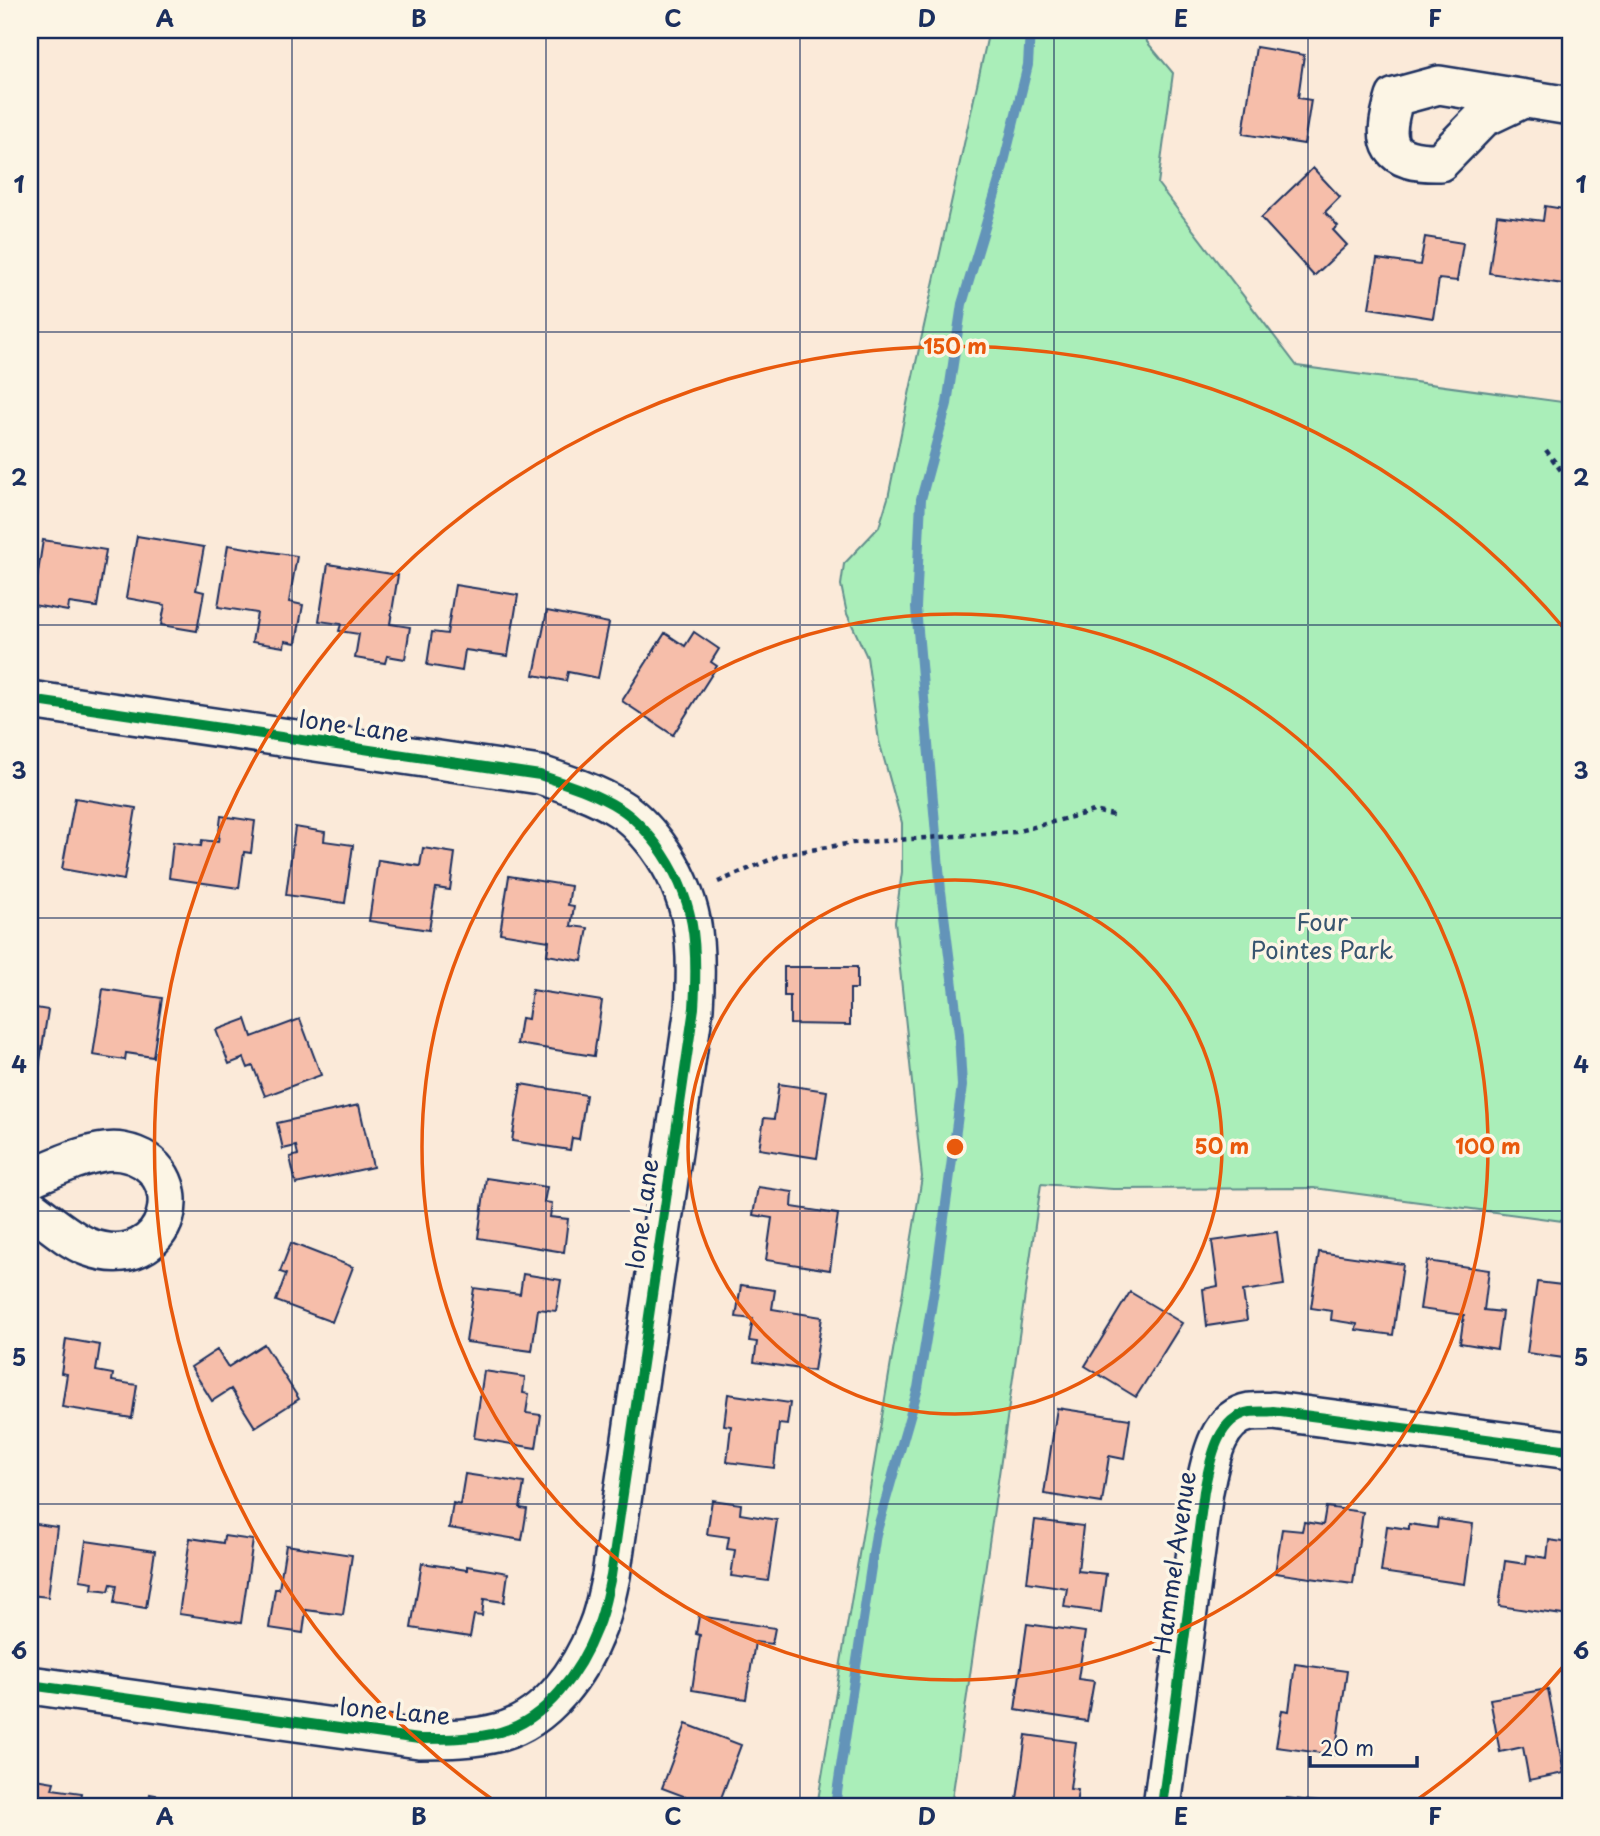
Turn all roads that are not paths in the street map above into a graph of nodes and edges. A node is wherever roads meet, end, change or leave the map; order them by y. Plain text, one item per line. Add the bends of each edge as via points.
1 (1523, 99) dead end
2 (1570, 106) edge
3 (30, 700) edge
4 (30, 1178) edge
5 (30, 1208) edge
6 (1570, 1450) edge
7 (30, 1685) edge
8 (1162, 1806) edge

1 - 2 street
3 - 7 street, Ione Lane via 540,775 582,789 620,808 649,834 673,867 694,929 697,965 611,1576 598,1628 577,1669 543,1710 503,1731 464,1739 419,1740
4 - 5 street via 86,1156 122,1151 151,1166 168,1195 160,1229 146,1245 125,1253 85,1246
6 - 8 street, Hammel Avenue via 1273,1411 1248,1412 1233,1420 1213,1453 1204,1491

